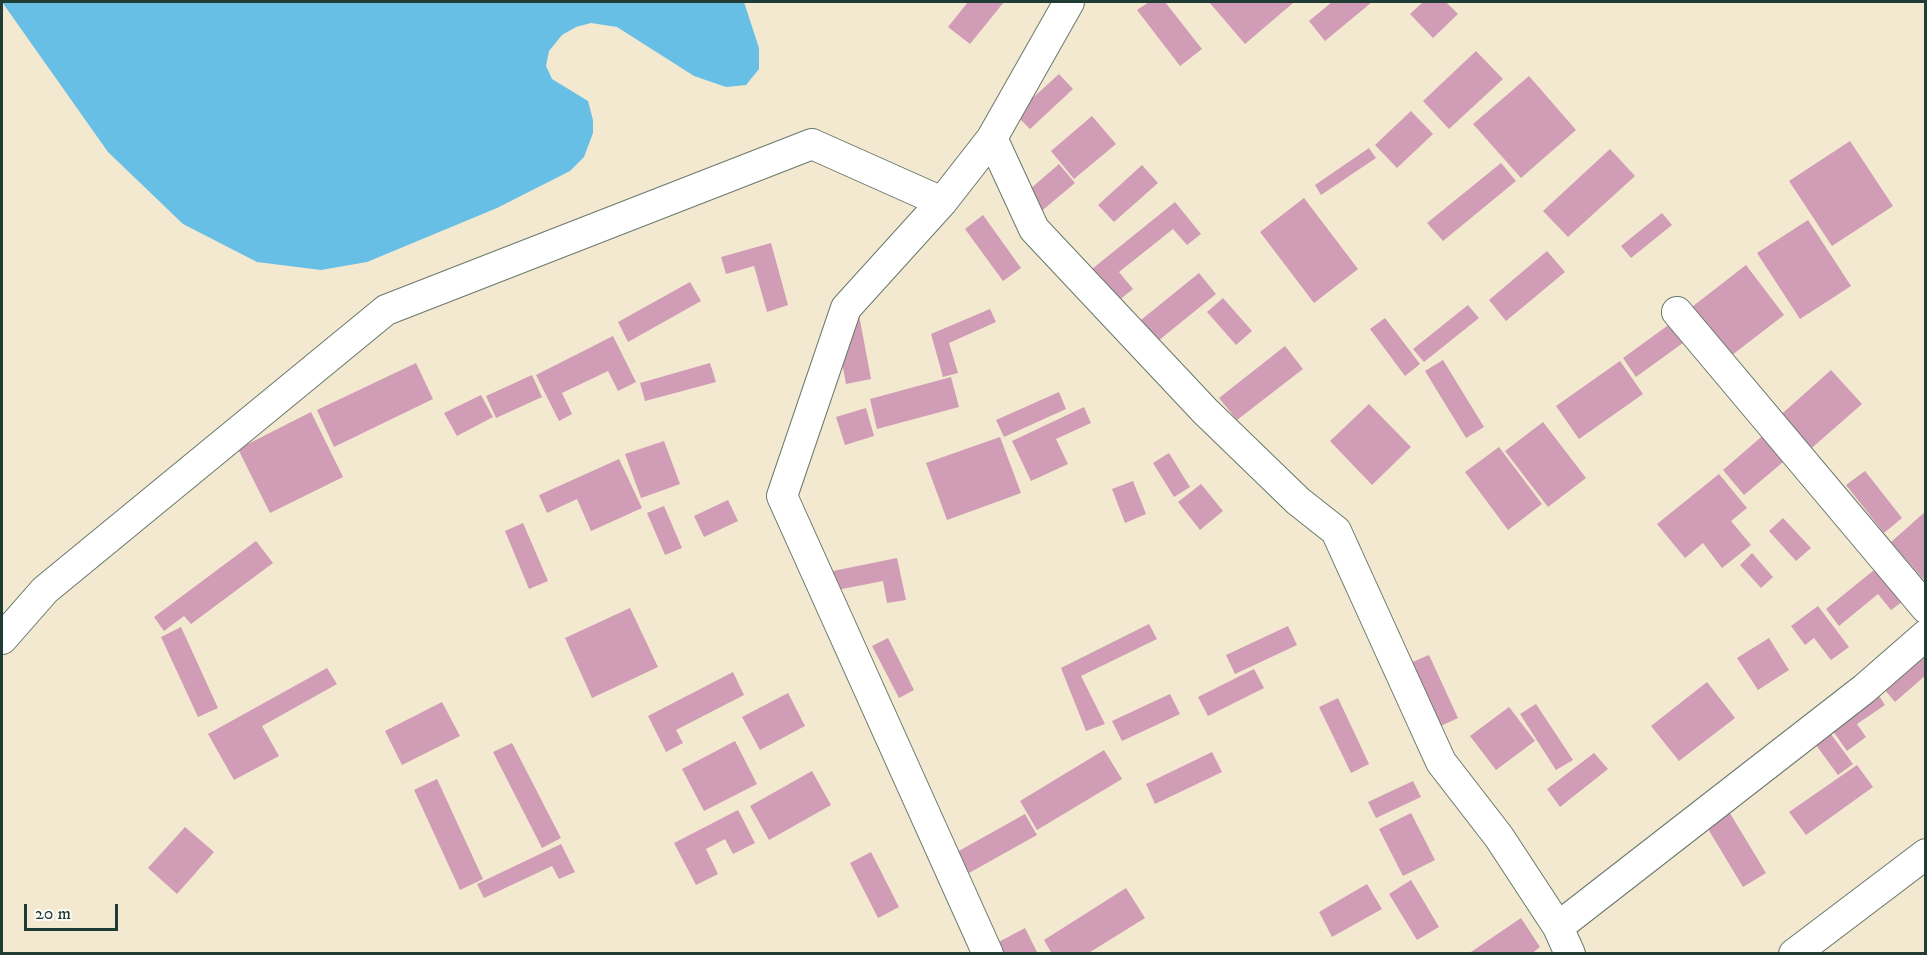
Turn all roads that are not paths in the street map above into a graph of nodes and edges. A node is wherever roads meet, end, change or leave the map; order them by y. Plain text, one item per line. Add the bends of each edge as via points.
1 (1069, 2) edge
2 (992, 138) junction
3 (942, 202) junction
4 (1677, 312) dead end
5 (1926, 608) edge
6 (1926, 635) edge
7 (2, 639) edge
8 (1926, 854) edge
9 (1558, 927) junction
10 (988, 954) edge
11 (1570, 954) edge
12 (1794, 954) edge

1 - 2 street
2 - 3 street
2 - 9 street via 1034,229 1205,411 1298,501 1336,531 1441,762 1499,837
3 - 7 street via 812,144 386,310 45,590
3 - 10 street via 846,308 782,496
4 - 5 street
6 - 9 street via 1864,689
8 - 12 street
9 - 11 street

